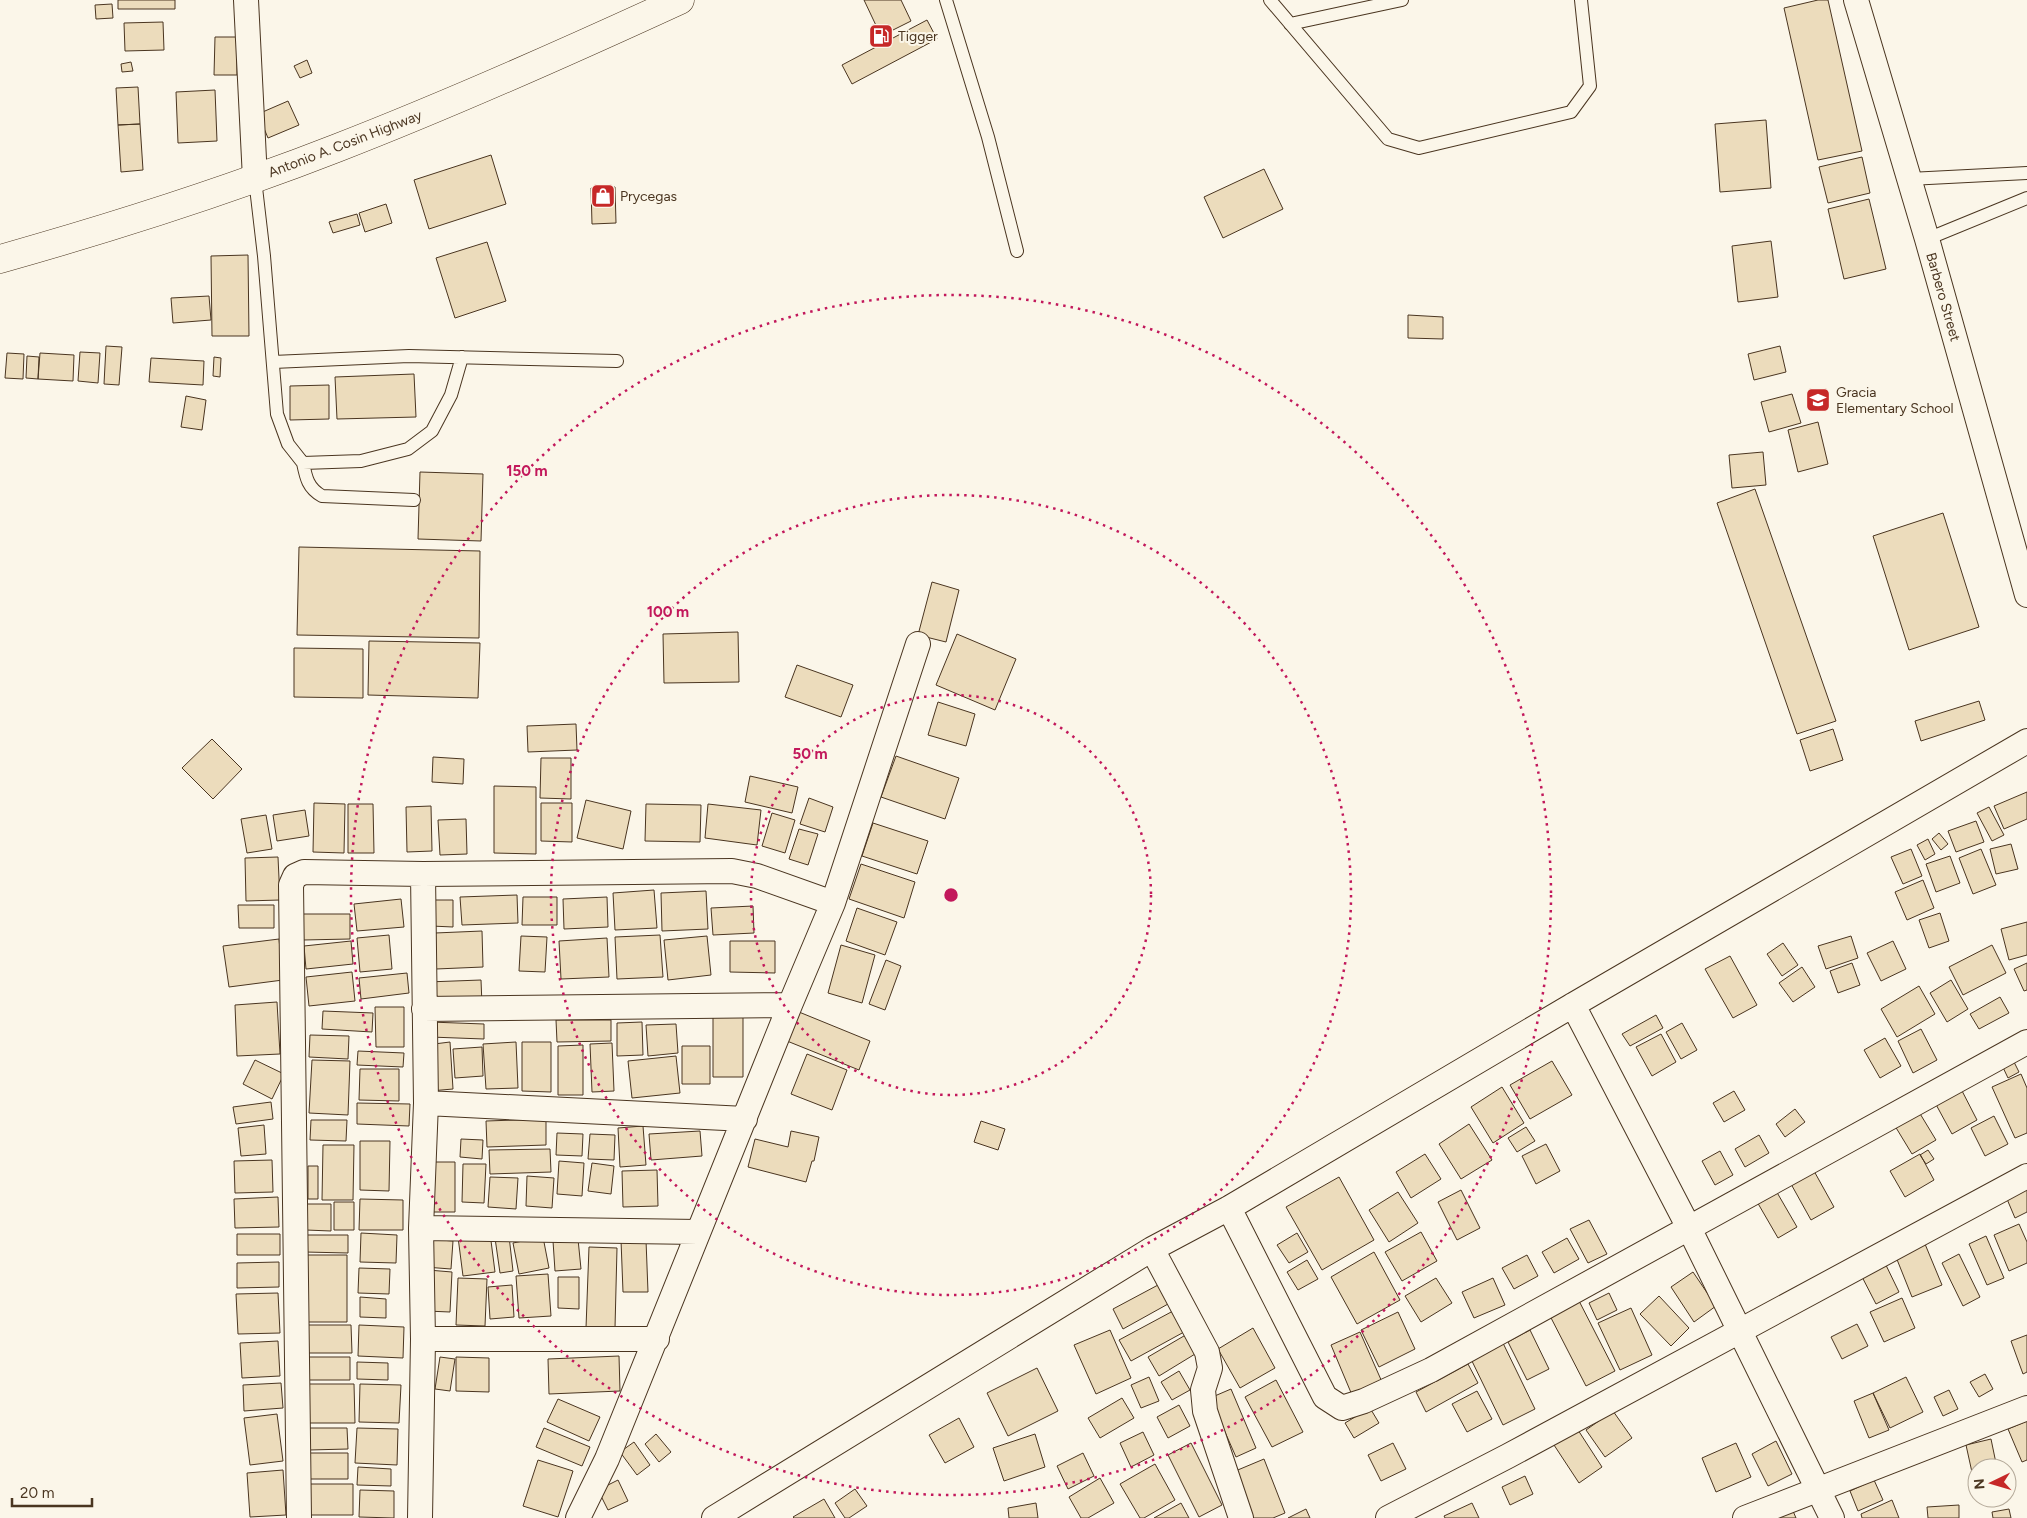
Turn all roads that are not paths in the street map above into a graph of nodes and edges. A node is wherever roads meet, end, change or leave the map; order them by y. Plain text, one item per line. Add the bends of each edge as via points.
1 (246, 0) edge
2 (680, 0) edge
3 (946, 0) edge
4 (1270, 0) edge
5 (1402, 0) edge
6 (1581, 0) edge
7 (1856, 0) edge
8 (1290, 24) junction
9 (2027, 173) edge
10 (255, 179) junction
11 (1909, 179) junction
12 (2027, 198) edge
13 (1927, 239) junction
14 (1017, 251) dead end
15 (0, 259) edge
16 (462, 357) junction
17 (617, 361) dead end
18 (273, 362) junction
19 (303, 463) junction
20 (414, 500) dead end
21 (2027, 595) edge
22 (918, 644) dead end
23 (2027, 741) edge
24 (423, 874) junction
25 (833, 903) junction
26 (790, 1005) junction
27 (1573, 1005) junction
28 (424, 1009) junction
29 (2027, 1042) edge
30 (426, 1103) junction
31 (745, 1119) junction
32 (2027, 1176) edge
33 (1230, 1208) junction
34 (421, 1228) junction
35 (1689, 1228) junction
36 (698, 1232) junction
37 (1152, 1249) junction
38 (1740, 1330) junction
39 (423, 1339) junction
40 (657, 1339) junction
41 (2027, 1408) edge
42 (1818, 1490) junction
43 (299, 1518) edge
44 (420, 1518) edge
45 (578, 1518) edge
46 (714, 1518) edge
47 (1241, 1518) edge
48 (1388, 1518) edge
49 (1745, 1518) edge
50 (1832, 1518) edge

1 - 10 street
2 - 10 highway, Antonio A. Cosin Highway via 434,109
3 - 14 lane via 988,137
4 - 8 lane
5 - 8 lane
6 - 8 lane via 1590,86 1571,112 1419,148 1388,139
7 - 11 street, Barbero Street
9 - 11 lane
10 - 15 highway, Antonio A. Cosin Highway via 165,210
10 - 18 lane
11 - 13 street, Barbero Street
12 - 13 lane
13 - 21 street, Barbero Street
16 - 17 lane
16 - 18 lane
16 - 19 lane via 451,394 432,431 408,449 361,461
18 - 19 lane via 277,414 288,444
19 - 20 lane via 308,484 322,496
22 - 25 street
23 - 27 street
24 - 25 street via 732,871 757,876
24 - 28 street
24 - 43 street via 304,872 295,876 291,885
25 - 26 street
26 - 28 street
26 - 31 street
27 - 33 street
27 - 35 street
28 - 30 street
29 - 35 street
30 - 31 street
30 - 34 street
31 - 36 street
32 - 38 street
33 - 35 street via 1325,1397 1342,1408 1432,1370
33 - 37 street
34 - 36 street
34 - 39 street
35 - 38 street
36 - 40 street
37 - 46 street
37 - 47 street via 1208,1352 1210,1368 1203,1390 1205,1411
38 - 42 street
38 - 48 street
39 - 40 street
39 - 44 street
40 - 45 street via 607,1459
41 - 42 street
42 - 49 street
42 - 50 street

